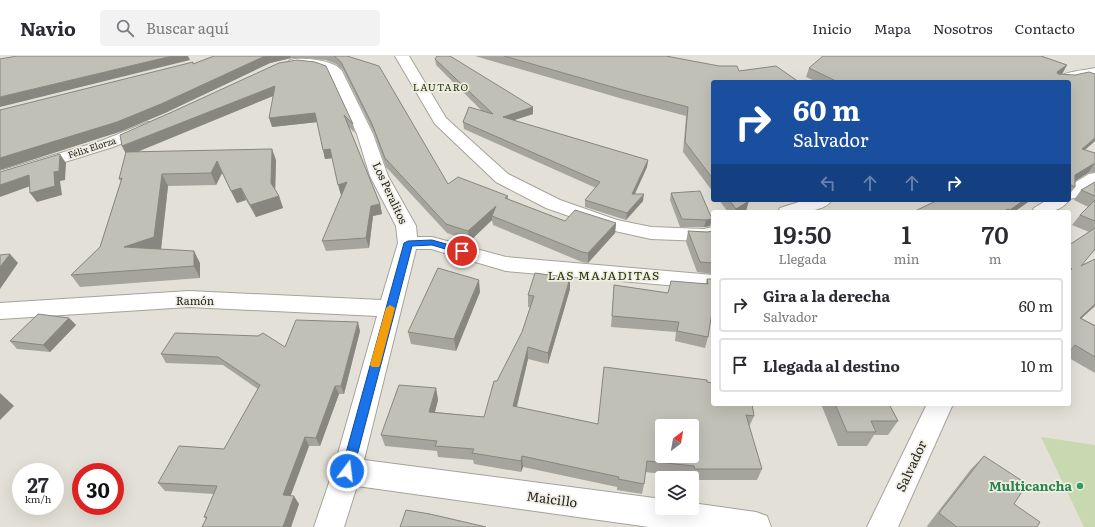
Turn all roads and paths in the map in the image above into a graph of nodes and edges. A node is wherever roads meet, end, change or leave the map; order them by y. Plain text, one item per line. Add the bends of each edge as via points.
1 (402, 56) edge
2 (286, 64) edge
3 (1095, 72) edge
4 (1064, 80) edge
5 (164, 120) edge
6 (0, 177) edge
7 (1095, 178) edge
8 (1071, 193) edge
9 (817, 202) edge
10 (1057, 202) edge
11 (793, 210) edge
12 (1045, 210) edge
13 (711, 233) edge
14 (408, 243) junction
15 (711, 282) edge
16 (390, 309) junction
17 (0, 311) edge
18 (939, 406) edge
19 (347, 471) junction
20 (329, 527) edge
21 (756, 527) edge
22 (882, 527) edge

1 - 13 street via 440,121 502,178 553,204 613,225 651,233
2 - 14 street, Los Peralitos via 308,62 335,71 365,134 379,176 406,226
3 - 4 street
5 - 6 street, Félix Elorza via 108,144
7 - 8 street
9 - 11 street
10 - 12 street
14 - 15 street via 432,243 506,264
14 - 16 street, Los Peralitos
16 - 17 street, Ramón via 188,300
16 - 19 street, Los Peralitos
18 - 22 street, Salvador
19 - 20 street, Los Peralitos
19 - 21 street, Maicillo

